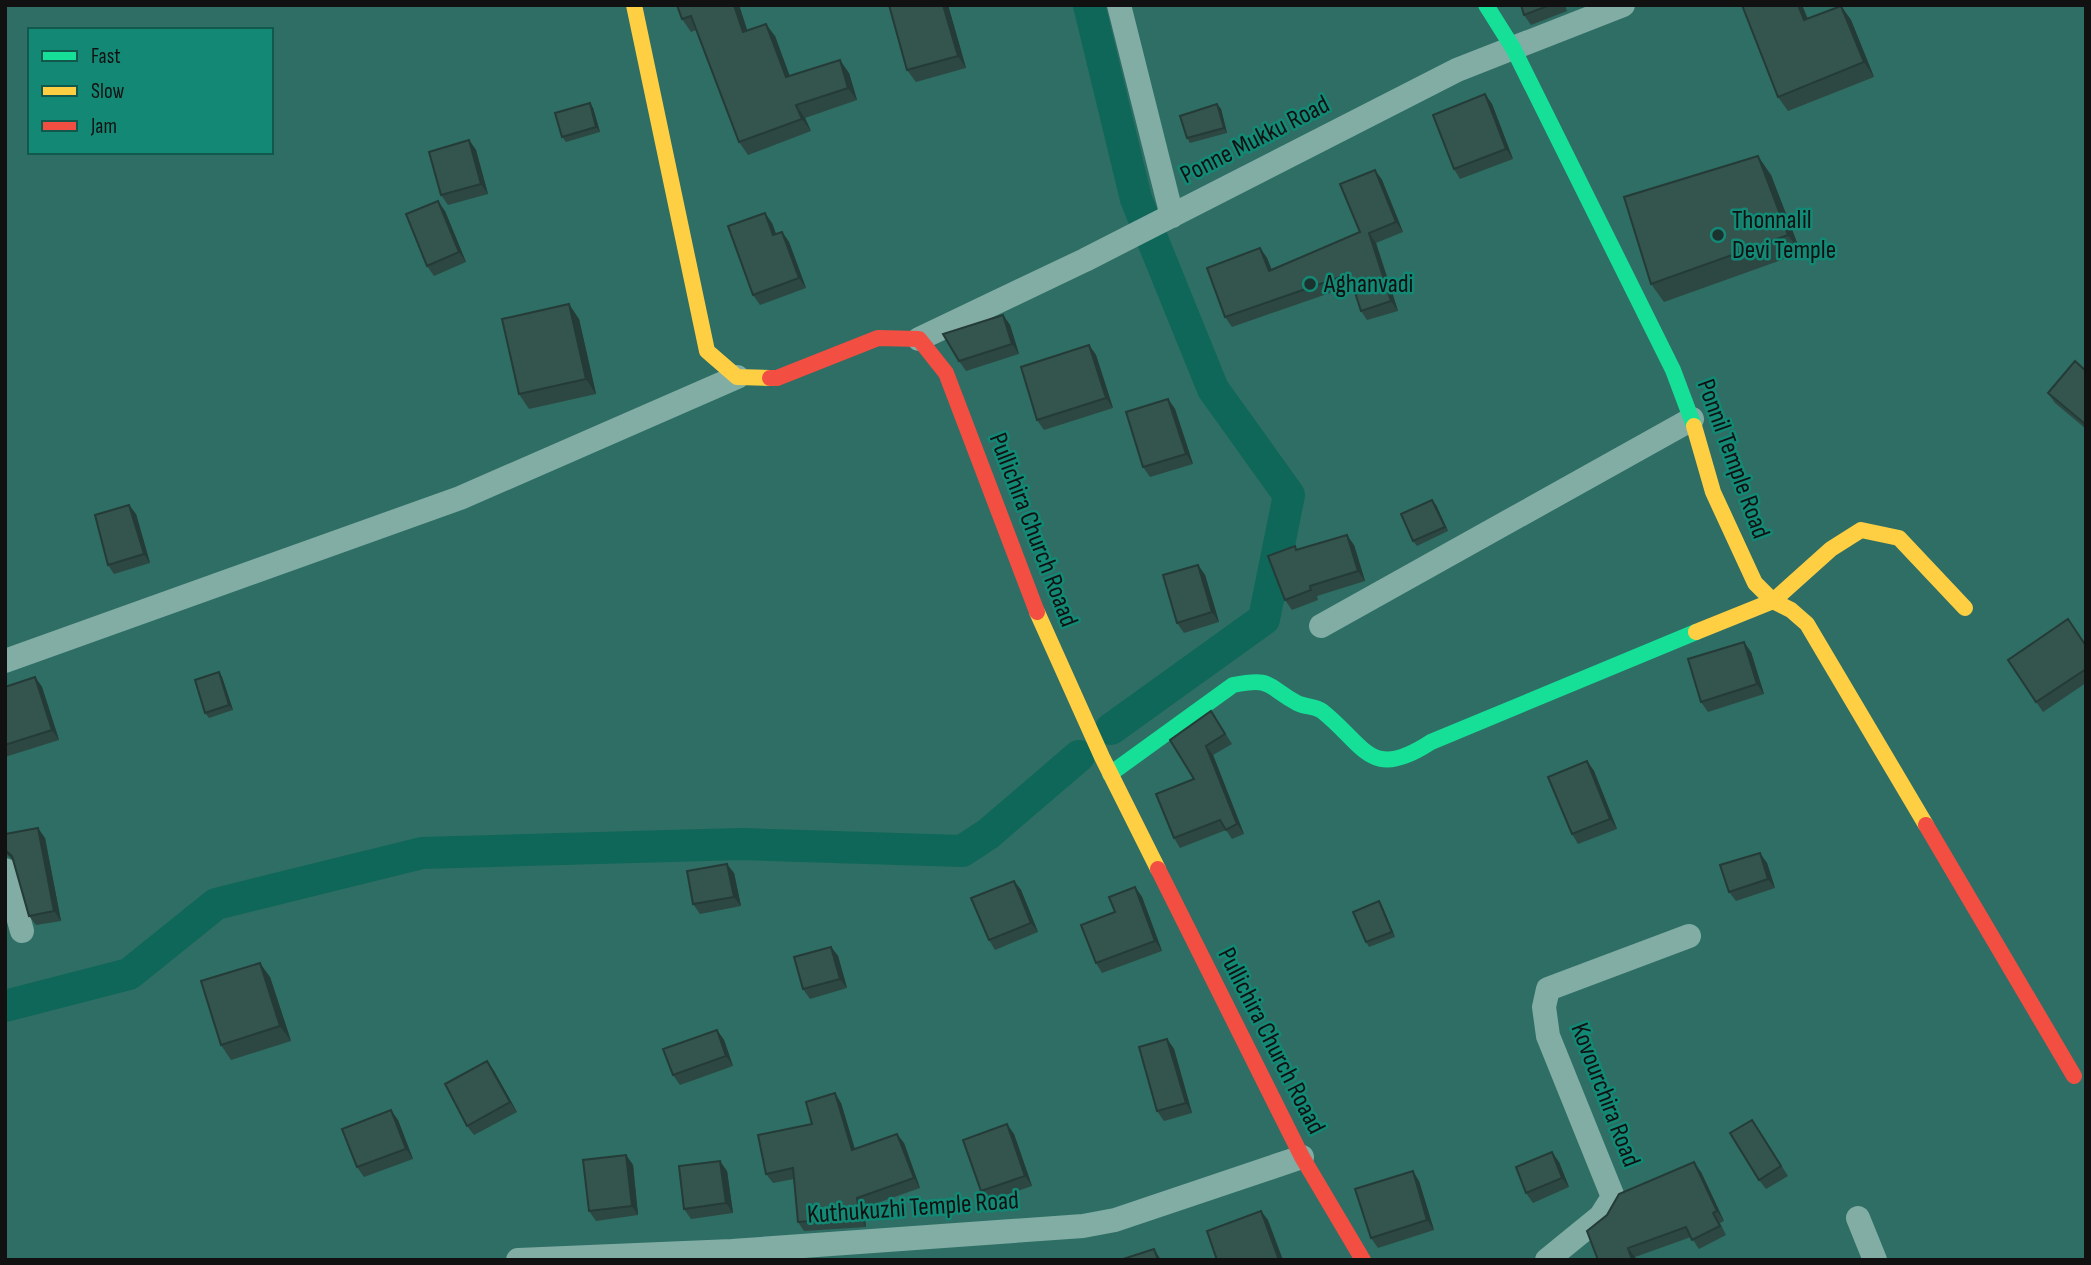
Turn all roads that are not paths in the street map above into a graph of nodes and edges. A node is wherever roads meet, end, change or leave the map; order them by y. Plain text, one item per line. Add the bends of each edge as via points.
1 (634, 5) edge
2 (1119, 5) edge
3 (1486, 5) edge
4 (1623, 5) edge
5 (1513, 48) junction
6 (1172, 216) junction
7 (919, 339) junction
8 (737, 377) junction
9 (1692, 419) junction
10 (1773, 601) junction
11 (1965, 608) dead end
12 (1321, 626) dead end
13 (5, 662) edge
14 (1111, 774) junction
15 (5, 870) edge
16 (22, 930) dead end
17 (1689, 936) dead end
18 (2074, 1076) dead end
19 (1302, 1157) junction
20 (1858, 1219) dead end
21 (733, 1255) edge
22 (518, 1260) edge
23 (1363, 1260) edge
24 (1548, 1260) edge
25 (1875, 1260) edge

1 - 8 street via 707,351
2 - 6 street
3 - 5 street, Ponnil Temple Road
4 - 5 street, Ponne Mukku Road
5 - 6 street, Ponne Mukku Road via 1457,70
5 - 9 street, Ponnil Temple Road via 1673,370
6 - 7 street, Ponne Mukku Road
7 - 8 street via 878,338 777,378
7 - 14 street, Pullichira Church Roaad via 946,373 1045,632
8 - 13 street via 460,498
9 - 10 street, Ponnil Temple Road via 1713,492 1755,583
9 - 12 street
10 - 11 street via 1831,549 1861,530 1899,538
10 - 14 street via 1469,725 1405,759 1386,760 1363,751 1320,709 1298,704 1275,686 1257,680 1233,685
10 - 18 street, Ponnil Temple Road via 1807,624
14 - 19 street, Pullichira Church Roaad
15 - 16 street
17 - 24 street, Kovourchira Road via 1548,989 1544,1007 1548,1036 1613,1197 1601,1216
19 - 21 street, Kuthukuzhi Temple Road via 1094,1224
19 - 23 street, Pullichira Church Roaad
20 - 25 street
21 - 22 street, Kuthukuzhi Temple Road

